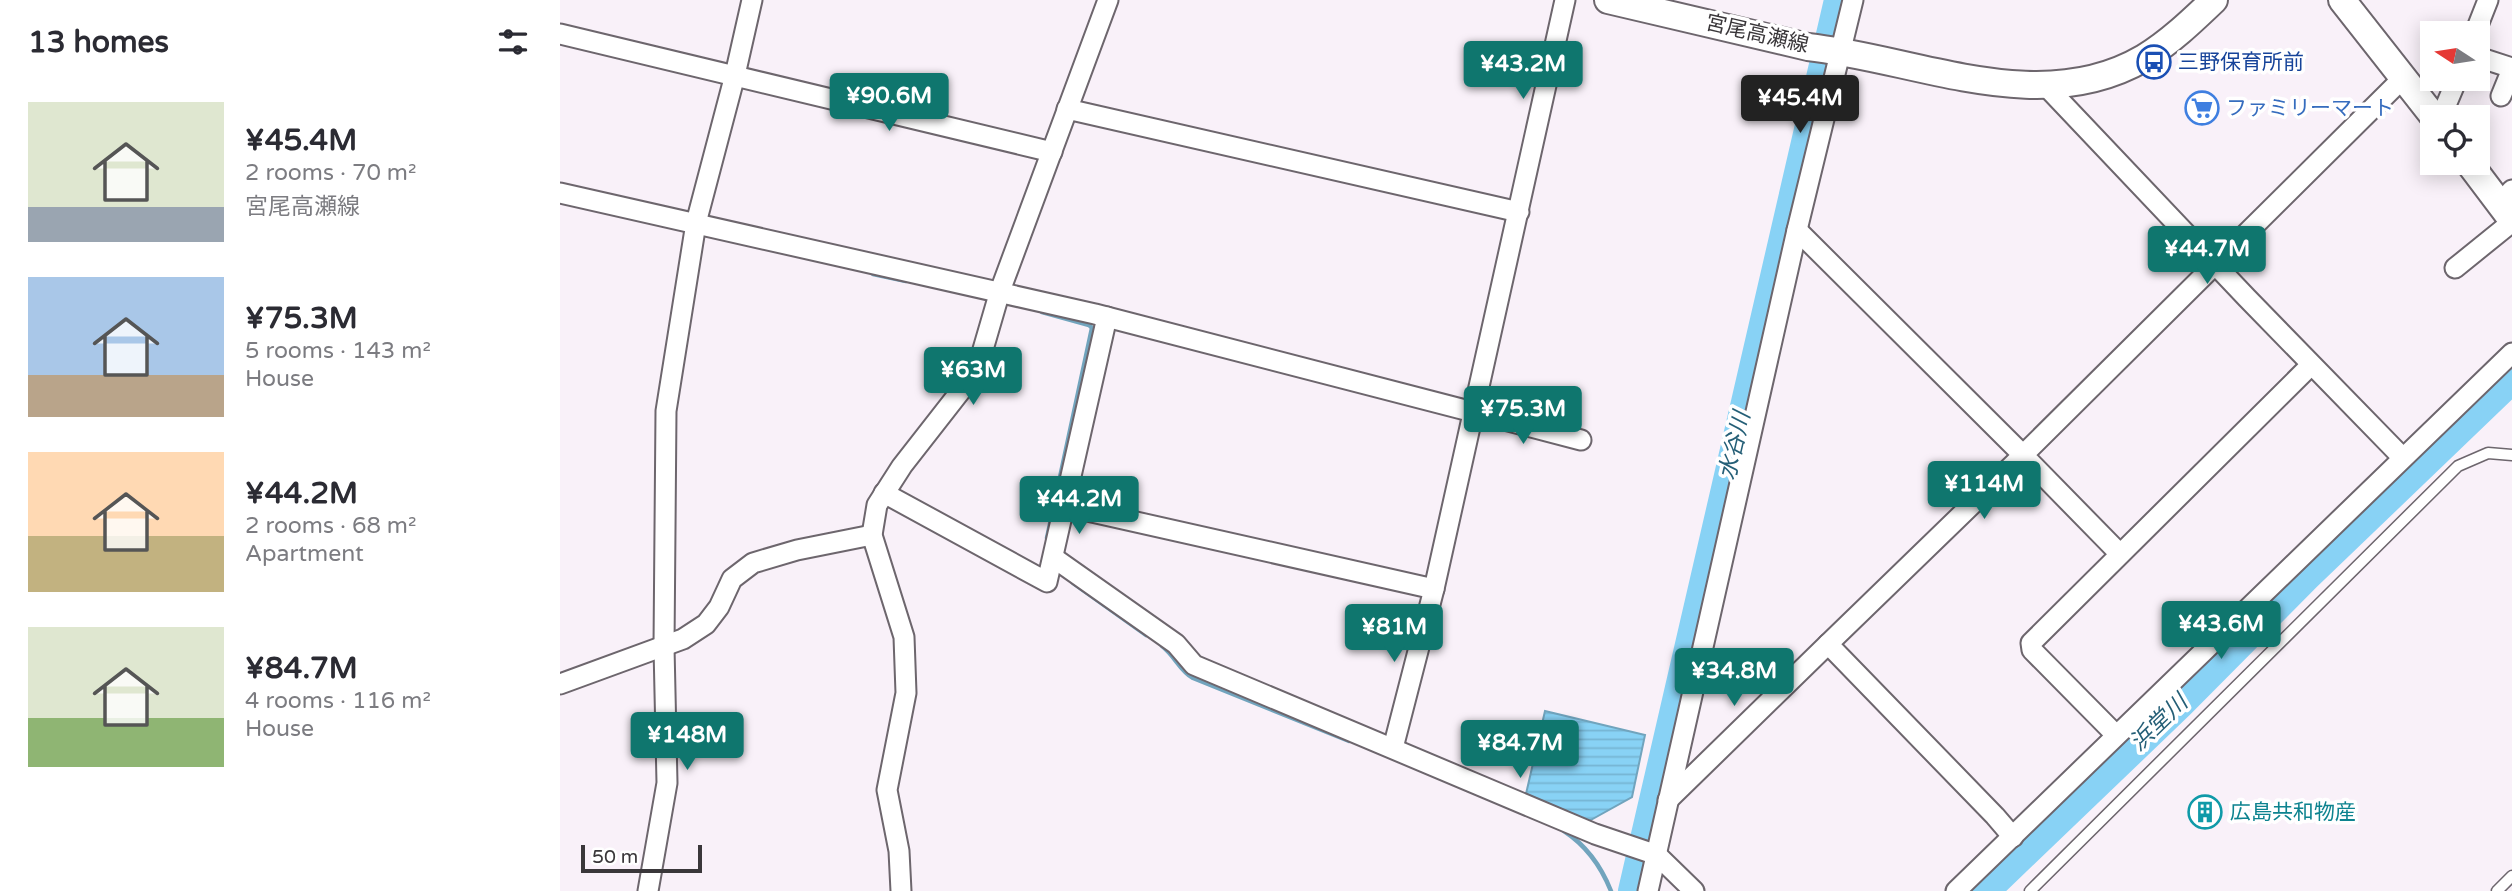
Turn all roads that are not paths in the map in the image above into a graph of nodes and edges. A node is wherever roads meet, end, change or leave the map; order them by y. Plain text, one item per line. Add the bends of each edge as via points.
1 (752, 0) edge
2 (1108, 0) edge
3 (1566, 0) edge
4 (1608, 0) edge
5 (1853, 0) edge
6 (2214, 0) edge
7 (2342, 0) edge
8 (2488, 0) edge
9 (2480, 21) edge
10 (560, 34) edge
11 (1841, 50) junction
12 (2490, 61) edge
13 (2512, 69) edge
14 (735, 75) junction
15 (2403, 78) junction
16 (2045, 85) junction
17 (2501, 96) dead end
18 (2424, 105) edge
19 (1067, 109) junction
20 (1052, 152) junction
21 (2479, 175) edge
22 (560, 193) edge
23 (2509, 209) edge
24 (1519, 212) junction
25 (696, 223) junction
26 (1797, 230) junction
27 (2214, 264) junction
28 (2455, 268) dead end
29 (1000, 291) junction
30 (1107, 317) junction
31 (2512, 353) edge
32 (2311, 365) junction
33 (1475, 412) junction
34 (1581, 440) dead end
35 (2512, 454) edge
36 (2023, 455) junction
37 (2402, 457) junction
38 (884, 493) junction
39 (1065, 506) junction
40 (872, 535) junction
41 (2120, 554) junction
42 (1054, 558) junction
43 (1434, 589) junction
44 (1828, 645) junction
45 (664, 648) junction
46 (560, 684) edge
47 (2116, 735) junction
48 (1393, 748) junction
49 (1668, 800) junction
50 (2013, 837) junction
51 (1646, 851) junction
52 (2512, 876) edge
53 (648, 891) edge
54 (901, 891) edge
55 (1648, 891) edge
56 (1693, 891) edge
57 (1956, 891) edge
58 (2029, 891) edge
59 (2497, 891) edge

1 - 14 street
2 - 19 street
3 - 24 street
4 - 11 main road, 宮尾高瀬線 via 1808,47
5 - 11 street
6 - 16 main road, 宮尾高瀬線 via 2144,58 2112,73
7 - 15 main road
8 - 9 street
10 - 14 street
11 - 16 main road, 宮尾高瀬線 via 1980,81
11 - 26 street
12 - 13 street
13 - 17 street
14 - 20 street
14 - 25 street
15 - 18 main road
15 - 27 street
16 - 27 street
19 - 20 street
19 - 24 street
20 - 29 street
21 - 23 main road
22 - 25 street
23 - 28 street
24 - 33 street
25 - 29 street
25 - 45 street via 666,411
26 - 36 street
26 - 49 street
27 - 32 street
27 - 36 street
29 - 30 street
29 - 38 street via 977,370
30 - 33 street
30 - 39 street
31 - 37 street
32 - 37 street
32 - 41 street
33 - 34 street
33 - 43 street
35 - 58 lane via 2487,453 2458,466
36 - 41 street
36 - 44 street
37 - 47 street
38 - 40 street
38 - 42 street via 1047,582
39 - 42 street
39 - 43 street
40 - 45 street via 753,563 732,579 706,624
40 - 54 street via 904,637 906,693 887,790 899,851
41 - 47 street via 2031,643 2032,650
42 - 48 street via 1176,644 1194,665
43 - 48 street
44 - 49 street
44 - 50 street
45 - 46 street
45 - 53 street via 667,783
47 - 50 street
48 - 51 street
49 - 51 street
50 - 57 street
51 - 55 street
51 - 56 street
52 - 59 lane

